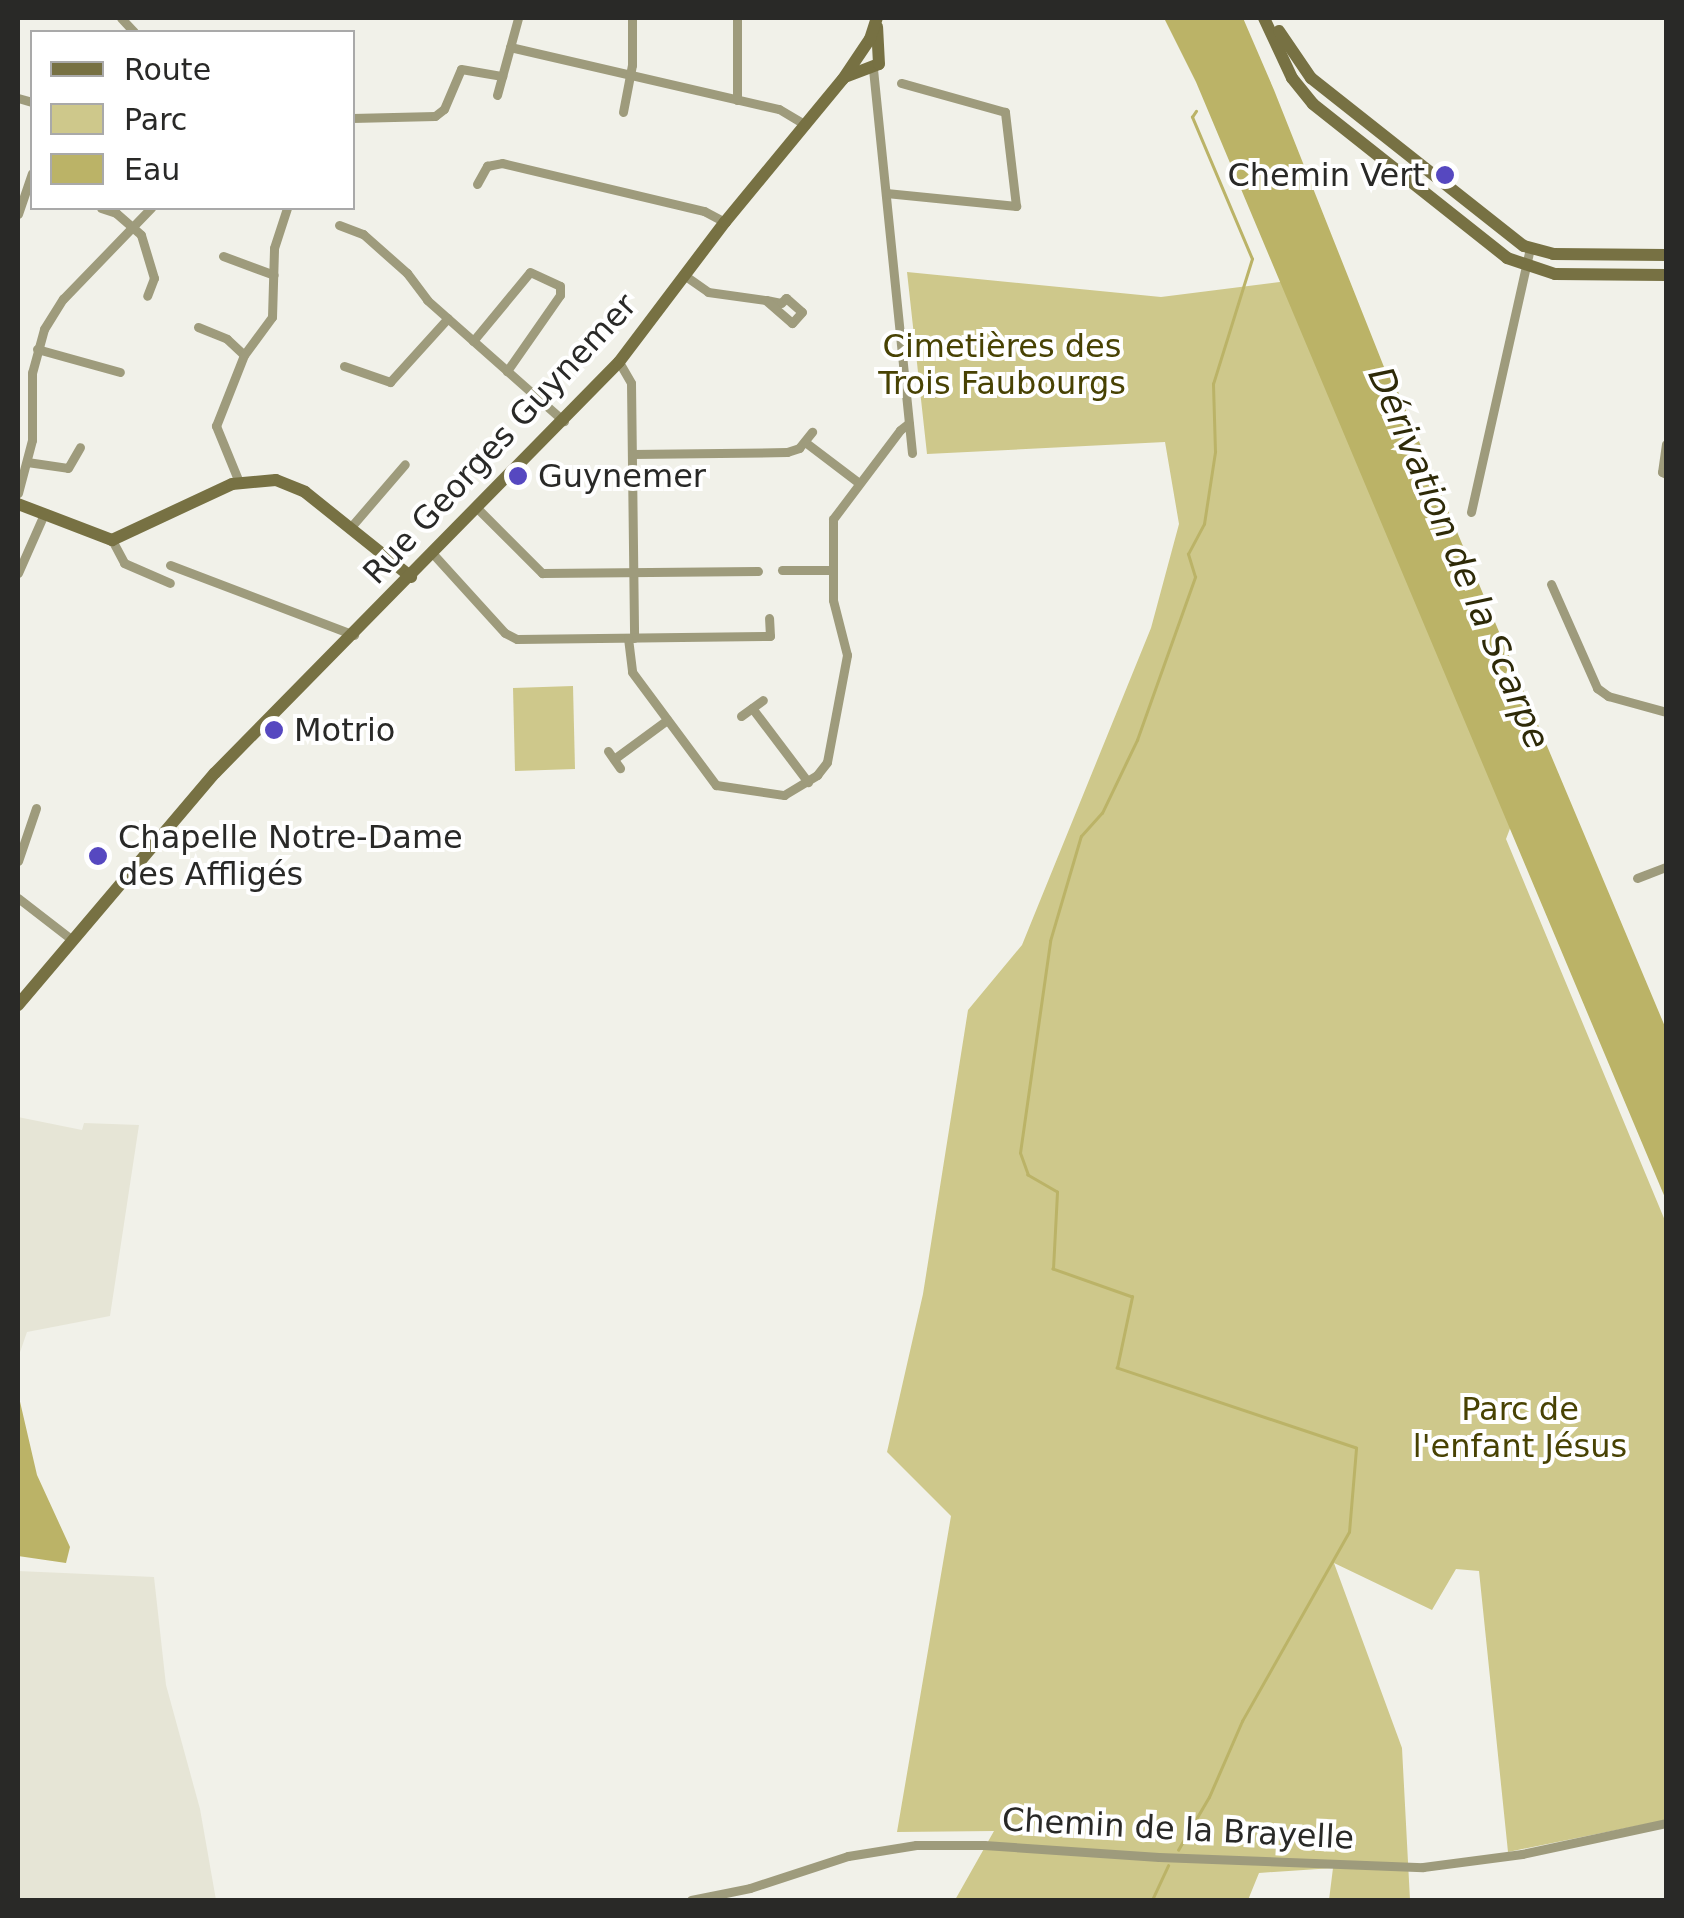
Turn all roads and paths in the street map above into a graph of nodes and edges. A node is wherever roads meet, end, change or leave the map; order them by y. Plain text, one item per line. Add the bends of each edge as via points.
1 (518, 18) edge
2 (632, 18) edge
3 (737, 18) edge
4 (878, 18) edge
5 (1264, 18) edge
6 (1273, 18) edge
7 (510, 47) junction
8 (860, 52) junction
9 (879, 53) junction
10 (869, 69) junction
11 (502, 76) junction
12 (631, 76) junction
13 (843, 79) junction
14 (901, 83) dead end
15 (497, 95) dead end
16 (737, 100) junction
17 (623, 112) dead end
18 (355, 118) edge
19 (806, 125) junction
20 (477, 184) dead end
21 (26, 188) edge
22 (886, 193) junction
23 (105, 210) edge
24 (149, 210) edge
25 (286, 210) edge
26 (18, 214) edge
27 (724, 222) junction
28 (339, 225) dead end
29 (135, 228) junction
30 (1530, 249) junction
31 (1666, 255) edge
32 (223, 256) dead end
33 (1526, 268) junction
34 (274, 275) junction
35 (684, 275) junction
36 (1666, 275) edge
37 (147, 296) dead end
38 (766, 300) dead end
39 (448, 318) junction
40 (198, 327) dead end
41 (473, 341) junction
42 (36, 349) junction
43 (244, 355) junction
44 (620, 362) junction
45 (344, 366) dead end
46 (507, 371) junction
47 (120, 372) dead end
48 (18, 376) edge
49 (31, 382) junction
50 (564, 421) junction
51 (910, 423) junction
52 (812, 432) dead end
53 (805, 442) junction
54 (1666, 444) edge
55 (80, 447) dead end
56 (912, 453) dead end
57 (632, 454) junction
58 (27, 462) junction
59 (405, 464) dead end
60 (1666, 474) edge
61 (239, 482) junction
62 (859, 483) junction
63 (18, 492) edge
64 (18, 504) edge
65 (478, 509) junction
66 (1471, 512) dead end
67 (44, 514) junction
68 (350, 528) junction
69 (112, 540) junction
70 (434, 555) junction
71 (170, 565) dead end
72 (782, 570) dead end
73 (832, 570) junction
74 (758, 571) dead end
75 (18, 572) edge
76 (634, 573) junction
77 (411, 576) junction
78 (170, 582) dead end
79 (1551, 584) dead end
80 (769, 618) dead end
81 (355, 635) junction
82 (631, 638) junction
83 (762, 700) dead end
84 (752, 708) junction
85 (1666, 712) edge
86 (741, 716) dead end
87 (667, 720) junction
88 (614, 759) dead end
89 (808, 782) junction
90 (36, 808) dead end
91 (18, 861) edge
92 (1666, 867) edge
93 (1637, 878) dead end
94 (18, 898) edge
95 (71, 940) junction
96 (18, 1004) edge
97 (1666, 1823) edge
98 (690, 1900) edge

1 - 7 street
2 - 12 street
3 - 16 street
4 - 8 main road, Rue Georges Guynemer
4 - 9 main road, Rue Georges Guynemer
5 - 33 main road via 1292,78 1318,110
6 - 30 main road via 1310,78
7 - 11 street
7 - 12 street
8 - 9 main road via 872,47
8 - 10 main road
8 - 13 main road, Rue Georges Guynemer
9 - 10 main road via 880,62
10 - 13 main road, Rue Georges Guynemer
10 - 22 street
11 - 15 street
11 - 18 street via 461,69 435,116
12 - 16 street
12 - 17 street
13 - 19 main road, Rue Georges Guynemer
14 - 22 street via 1005,112 1016,206
16 - 19 street via 783,110
19 - 27 main road, Rue Georges Guynemer
20 - 27 street via 483,169 502,164 704,211
21 - 26 street
22 - 51 street
23 - 29 street
24 - 29 street
25 - 34 street via 275,241
27 - 35 main road, Rue Georges Guynemer
28 - 39 street via 363,234
29 - 37 street via 154,278
29 - 42 street via 63,298
30 - 31 main road
30 - 33 street
32 - 34 street
33 - 36 main road
33 - 66 street
34 - 43 street via 269,323
35 - 38 street via 708,292
35 - 44 main road, Rue Georges Guynemer
39 - 41 street
39 - 45 street via 390,382
40 - 43 street
41 - 46 street
41 - 46 street via 530,272 556,283 560,295
42 - 47 street
42 - 49 street
43 - 61 street via 216,426
44 - 50 main road, Rue Georges Guynemer
44 - 57 street via 631,382
46 - 50 street
48 - 49 street
49 - 58 street
50 - 65 main road, Rue Georges Guynemer
51 - 56 street
51 - 62 street
52 - 53 street
53 - 57 street via 787,452
53 - 62 street
54 - 60 street
55 - 58 street via 68,468
57 - 76 street
58 - 63 street
59 - 68 street
61 - 68 main road via 290,484
61 - 69 main road
62 - 73 street via 833,519
64 - 67 main road
65 - 70 main road, Rue Georges Guynemer
65 - 76 street via 539,572
67 - 69 main road
67 - 75 street
68 - 77 main road
69 - 78 street via 124,564
70 - 77 main road, Rue Georges Guynemer
70 - 82 street via 513,638
71 - 81 street
72 - 73 street
73 - 89 street via 846,655 827,762
74 - 76 street
76 - 82 street
77 - 81 main road, Rue Georges Guynemer
79 - 85 street via 1597,688
80 - 82 street via 770,636
81 - 95 main road, Rue Georges Guynemer via 166,826
82 - 87 street via 630,668
83 - 84 street
84 - 86 street
84 - 89 street
87 - 88 street
87 - 89 street via 720,786 784,795
90 - 91 street
92 - 93 street
94 - 95 street
95 - 96 main road, Rue Georges Guynemer
97 - 98 street, Chemin de la Brayelle via 1423,1867 916,1845 848,1856

